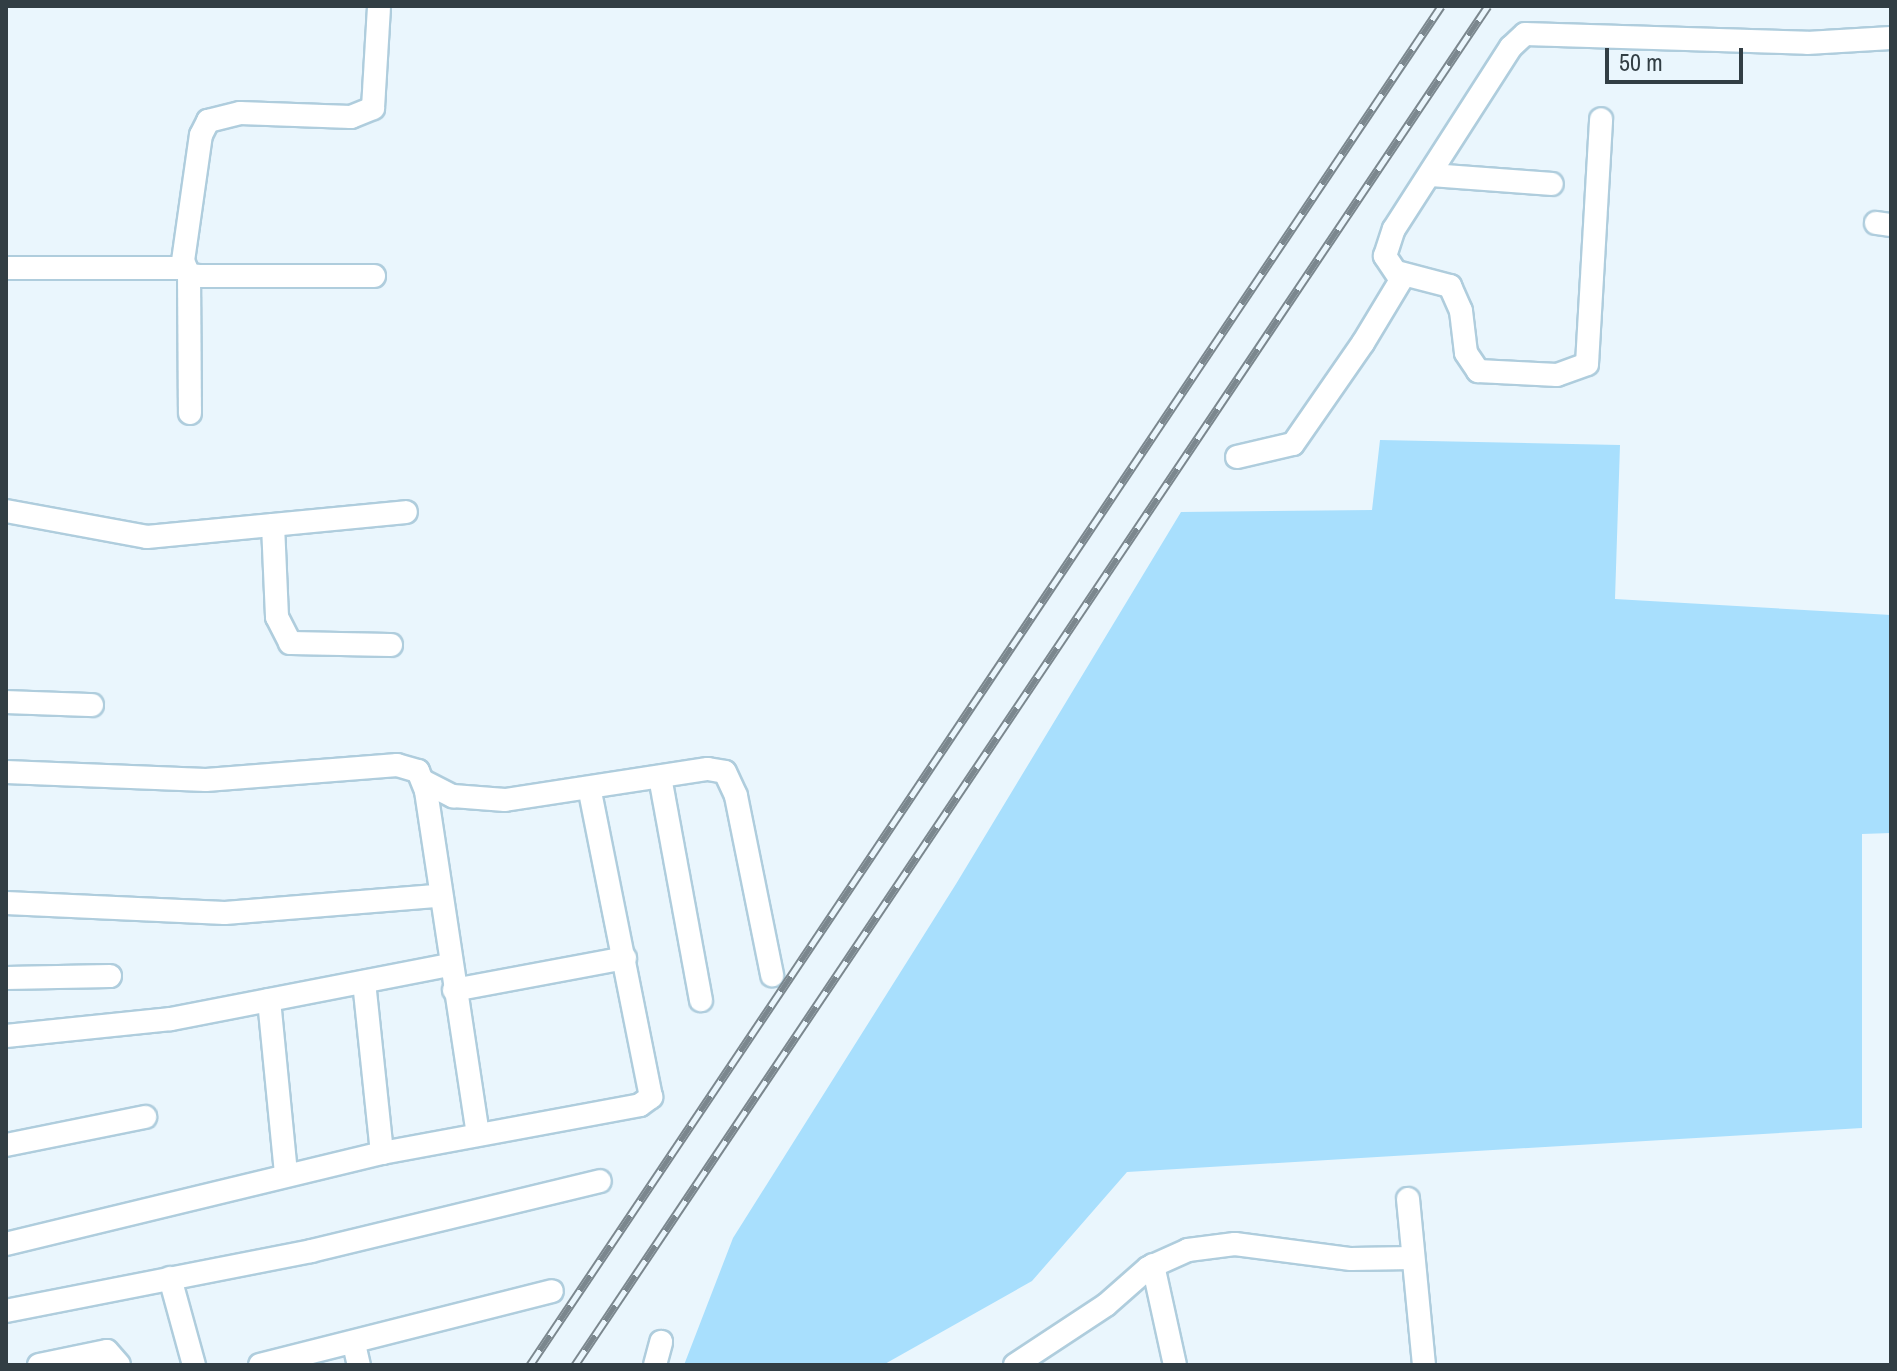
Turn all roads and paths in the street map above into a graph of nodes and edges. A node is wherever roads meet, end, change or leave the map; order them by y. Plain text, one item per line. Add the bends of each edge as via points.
1 (379, 6) edge
2 (1891, 38) edge
3 (1601, 119) dead end
4 (1432, 175) junction
5 (1552, 184) dead end
6 (6, 268) edge
7 (186, 272) junction
8 (1400, 273) junction
9 (374, 276) dead end
10 (190, 413) dead end
11 (1237, 457) dead end
12 (6, 511) edge
13 (406, 512) dead end
14 (273, 525) junction
15 (391, 645) dead end
16 (6, 702) edge
17 (92, 705) dead end
18 (6, 772) edge
19 (660, 777) junction
20 (423, 781) junction
21 (589, 788) junction
22 (438, 896) junction
23 (6, 903) edge
24 (625, 958) junction
25 (450, 965) junction
26 (772, 975) dead end
27 (110, 976) dead end
28 (6, 978) edge
29 (364, 982) junction
30 (454, 990) junction
31 (269, 1000) junction
32 (701, 1000) dead end
33 (6, 1036) edge
34 (145, 1117) dead end
35 (478, 1133) junction
36 (6, 1145) edge
37 (382, 1153) junction
38 (286, 1174) junction
39 (600, 1181) dead end
40 (1408, 1199) dead end
41 (6, 1244) edge
42 (1413, 1258) junction
43 (1153, 1265) junction
44 (170, 1278) junction
45 (552, 1291) dead end
46 (6, 1311) edge
47 (661, 1342) dead end
48 (356, 1355) edge
49 (1040, 1358) edge
50 (39, 1365) edge
51 (119, 1365) edge
52 (194, 1365) edge
53 (260, 1365) edge
54 (655, 1365) edge
55 (1015, 1365) edge
56 (1175, 1365) edge
57 (1424, 1365) edge

1 - 7 street via 373,108 351,117 240,113 208,121 196,162
2 - 4 street via 1807,43 1535,31 1511,47
3 - 8 street via 1587,364 1557,375 1478,371 1466,353 1461,311 1450,286
4 - 5 street
4 - 8 street via 1386,244 1385,256
6 - 7 street
7 - 9 street
7 - 10 street
8 - 11 street via 1391,300 1299,437 1286,448
12 - 14 street via 147,537
13 - 14 street
14 - 15 street via 277,617 290,643
16 - 17 street
18 - 20 street via 206,780 397,765 418,771
19 - 21 street
19 - 26 street via 716,769 731,780
19 - 32 street
20 - 21 street via 476,801
20 - 22 street
21 - 24 street
22 - 23 street via 225,913
22 - 25 street
24 - 30 street
24 - 35 street via 651,1097 640,1105
25 - 29 street
25 - 30 street
27 - 28 street
29 - 31 street
29 - 37 street
30 - 35 street
31 - 33 street via 171,1019
31 - 38 street
34 - 36 street
35 - 37 street
37 - 38 street
38 - 41 street
39 - 44 street via 311,1251
40 - 42 street
42 - 43 street via 1351,1259 1235,1244 1188,1250
42 - 57 street
43 - 49 street
43 - 56 street
44 - 46 street
44 - 52 street
45 - 48 street
47 - 54 street
48 - 53 street
49 - 55 street
50 - 51 street via 107,1351

